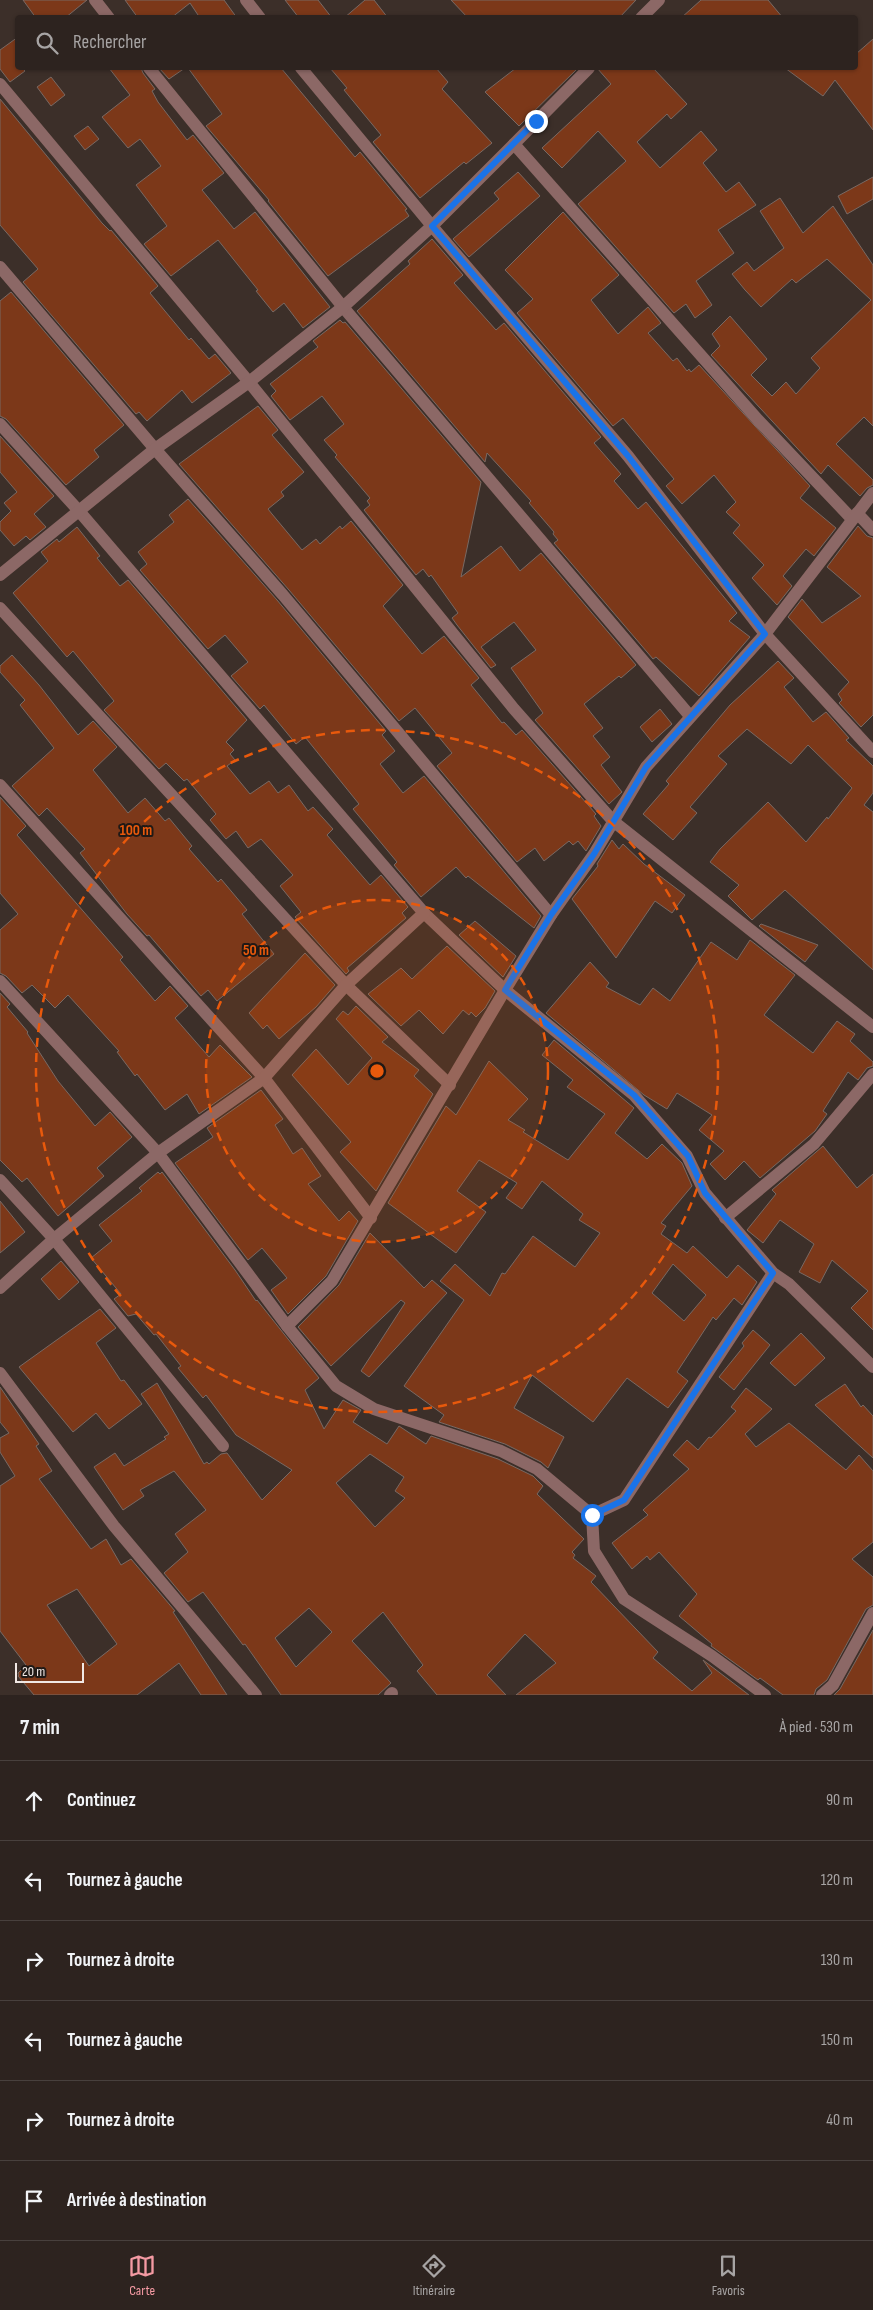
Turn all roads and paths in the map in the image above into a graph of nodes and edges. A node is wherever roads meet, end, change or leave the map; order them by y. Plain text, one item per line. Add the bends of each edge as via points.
1 (95, 0) edge
2 (246, 0) edge
3 (659, 0) edge
4 (107, 15) edge
5 (258, 15) edge
6 (644, 15) edge
7 (151, 70) edge
8 (303, 70) edge
9 (588, 70) edge
10 (0, 84) edge
11 (514, 144) junction
12 (432, 226) junction
13 (0, 267) edge
14 (343, 307) junction
15 (249, 382) junction
16 (0, 424) edge
17 (155, 449) junction
18 (873, 493) edge
19 (79, 511) junction
20 (855, 516) junction
21 (873, 530) edge
22 (0, 575) edge
23 (0, 608) edge
24 (765, 634) junction
25 (690, 716) junction
26 (873, 752) edge
27 (0, 785) edge
28 (613, 822) junction
29 (424, 914) junction
30 (551, 915) junction
31 (0, 981) edge
32 (346, 985) junction
33 (505, 990) junction
34 (873, 1027) edge
35 (873, 1074) edge
36 (264, 1078) junction
37 (450, 1085) junction
38 (158, 1153) junction
39 (0, 1180) edge
40 (371, 1218) junction
41 (724, 1218) junction
42 (54, 1239) junction
43 (773, 1273) junction
44 (0, 1288) edge
45 (287, 1326) junction
46 (873, 1367) edge
47 (0, 1373) edge
48 (223, 1446) dead end
49 (592, 1515) junction
50 (873, 1612) edge
51 (256, 1695) edge
52 (765, 1695) edge
53 (822, 1695) edge

1 - 4 street
2 - 5 street
3 - 6 street
7 - 14 street
8 - 12 street
9 - 11 street
10 - 15 street
11 - 12 street
11 - 20 street via 758,420
12 - 14 street
12 - 24 street via 628,456
13 - 17 street
14 - 15 street
14 - 25 street
15 - 17 street
15 - 28 street via 514,709
16 - 19 street
17 - 19 street
17 - 30 street via 283,595
18 - 20 street
19 - 22 street
19 - 29 street
20 - 21 street
20 - 24 street
23 - 32 street
24 - 25 street
24 - 26 street
25 - 28 street via 646,767
27 - 36 street
28 - 30 street
28 - 34 street
29 - 32 street
29 - 33 street
30 - 33 street
31 - 38 street
32 - 36 street
32 - 37 street
33 - 37 street
33 - 41 street via 634,1095 688,1156 705,1193
35 - 41 street via 814,1144
36 - 38 street
36 - 40 street
37 - 40 street
38 - 42 street
38 - 45 street
39 - 42 street
40 - 45 street via 332,1281
41 - 43 street
42 - 44 street
42 - 48 street
43 - 46 street via 790,1284
43 - 49 street via 624,1500
45 - 49 street via 336,1386 366,1405 501,1450 537,1469
47 - 51 street via 114,1526
49 - 52 street via 594,1551 624,1599
50 - 53 street via 833,1685

